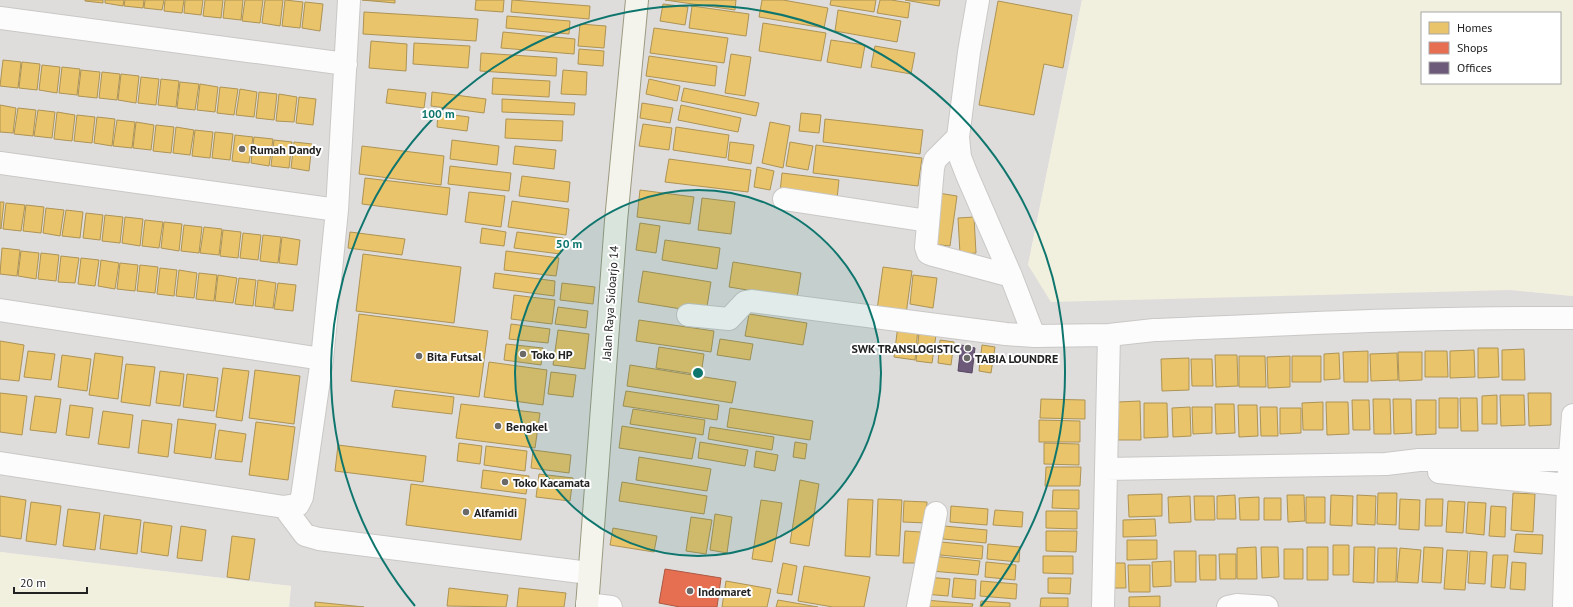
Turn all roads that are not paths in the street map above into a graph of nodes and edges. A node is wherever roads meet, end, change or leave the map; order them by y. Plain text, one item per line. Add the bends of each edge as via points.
1 (349, 0) edge
2 (637, 0) edge
3 (978, 0) edge
4 (0, 18) edge
5 (346, 64) junction
6 (958, 138) junction
7 (0, 163) edge
8 (784, 199) dead end
9 (337, 210) junction
10 (928, 221) junction
11 (1011, 276) junction
12 (0, 310) edge
13 (688, 315) dead end
14 (1573, 318) edge
15 (1109, 335) junction
16 (1034, 336) junction
17 (322, 359) junction
18 (1573, 415) edge
19 (1572, 460) edge
20 (0, 463) edge
21 (1386, 464) junction
22 (1107, 469) junction
23 (1568, 485) junction
24 (284, 507) junction
25 (936, 513) dead end
26 (589, 573) junction
27 (1567, 597) edge
28 (587, 606) edge
29 (611, 607) edge
30 (918, 607) edge
31 (1103, 607) edge
32 (1228, 607) edge
33 (1267, 607) edge

1 - 5 street
2 - 26 main road, Jalan Raya Sidoarjo 14 via 616,221
3 - 6 street
4 - 5 street
5 - 9 street
6 - 10 street via 935,160
6 - 11 street via 960,157 966,175
7 - 9 street
8 - 10 street
9 - 17 street
10 - 11 street via 928,253
11 - 16 street
12 - 17 street
13 - 16 street via 729,319 745,302 751,301
14 - 15 street via 1274,325 1154,330
15 - 16 street
15 - 22 street
17 - 24 street via 302,497 298,505
18 - 19 street
19 - 21 street via 1419,460
19 - 23 street
20 - 24 street
21 - 22 street
21 - 23 street via 1419,470
22 - 31 street
23 - 27 street
24 - 26 street via 305,535 319,540
25 - 30 street
26 - 28 main road, Jalan Raya Sidoarjo 14
28 - 29 street
32 - 33 street

